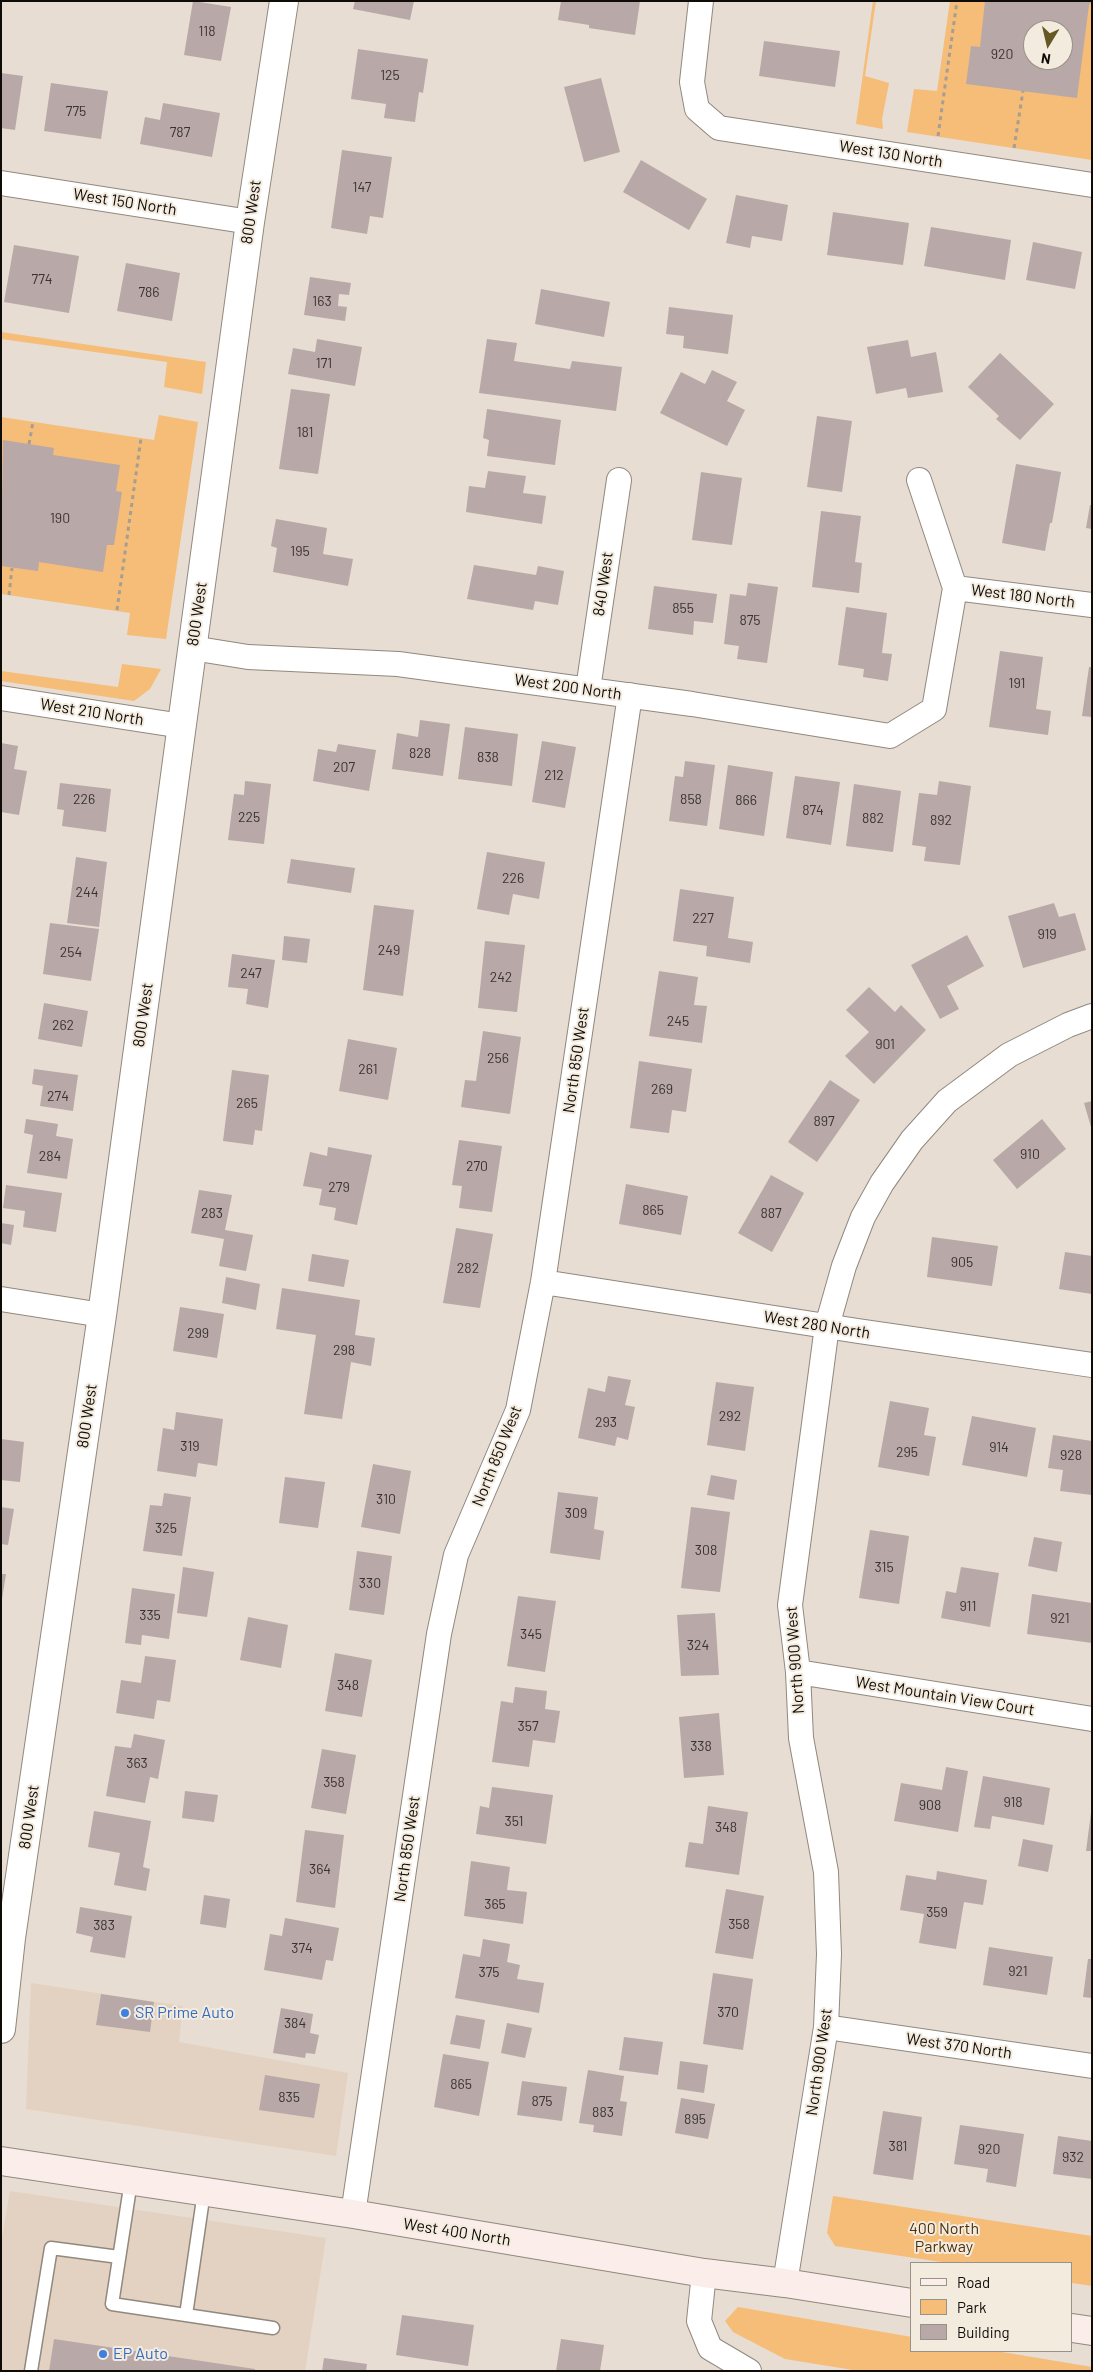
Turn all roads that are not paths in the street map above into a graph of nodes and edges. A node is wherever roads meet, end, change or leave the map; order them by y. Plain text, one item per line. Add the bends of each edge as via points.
1 (284, 1) edge
2 (700, 1) edge
3 (1, 183) edge
4 (1092, 185) edge
5 (250, 222) junction
6 (619, 480) dead end
7 (919, 480) dead end
8 (955, 588) junction
9 (1092, 605) edge
10 (192, 648) junction
11 (588, 689) junction
12 (630, 695) junction
13 (1, 698) edge
14 (182, 726) junction
15 (1092, 1016) edge
16 (543, 1282) junction
17 (1, 1299) edge
18 (102, 1315) junction
19 (827, 1326) junction
20 (1092, 1365) edge
21 (798, 1672) junction
22 (1092, 1719) edge
23 (826, 2026) junction
24 (1, 2029) edge
25 (1092, 2066) edge
26 (1, 2161) edge
27 (131, 2181) junction
28 (204, 2192) junction
29 (353, 2214) junction
30 (119, 2257) junction
31 (704, 2273) junction
32 (785, 2283) junction
33 (910, 2303) edge
34 (186, 2315) junction
35 (273, 2328) dead end
36 (1073, 2328) edge
37 (1092, 2332) edge
38 (31, 2371) edge
39 (749, 2371) edge

1 - 5 street, 800 West
2 - 4 street, West 130 North via 692,82 697,109 719,128
3 - 5 street, West 150 North
5 - 10 street, 800 West
6 - 11 street, 840 West
7 - 8 street
8 - 9 street, West 180 North
8 - 12 street, West 200 North via 934,709 890,736
10 - 11 street, West 200 North via 248,658 398,664
10 - 14 street, 800 West
11 - 12 street, West 200 North
12 - 16 street, North 850 West
13 - 14 street, West 210 North
14 - 18 street, 800 West
15 - 19 street, North 900 West via 1009,1054 947,1101 912,1140 863,1217 844,1266
16 - 19 street, West 280 North
16 - 29 street, North 850 West via 518,1410 456,1554 438,1634
17 - 18 street
18 - 24 street, 800 West via 11,1938
19 - 20 street, West 280 North
19 - 21 street, North 900 West via 790,1605
21 - 22 street, West Mountain View Court
21 - 23 street, North 900 West via 801,1738 826,1872 829,1954
23 - 25 street, West 370 North
23 - 32 street, North 900 West
26 - 27 main road, West 400 North
27 - 28 main road, West 400 North
27 - 30 lane
28 - 29 main road, West 400 North
28 - 34 lane
29 - 31 main road, West 400 North
30 - 34 lane via 112,2304
30 - 38 lane via 50,2248
31 - 32 main road, West 400 North
31 - 39 street via 699,2321 710,2348
32 - 33 main road, West 400 North
34 - 35 lane
36 - 37 main road

